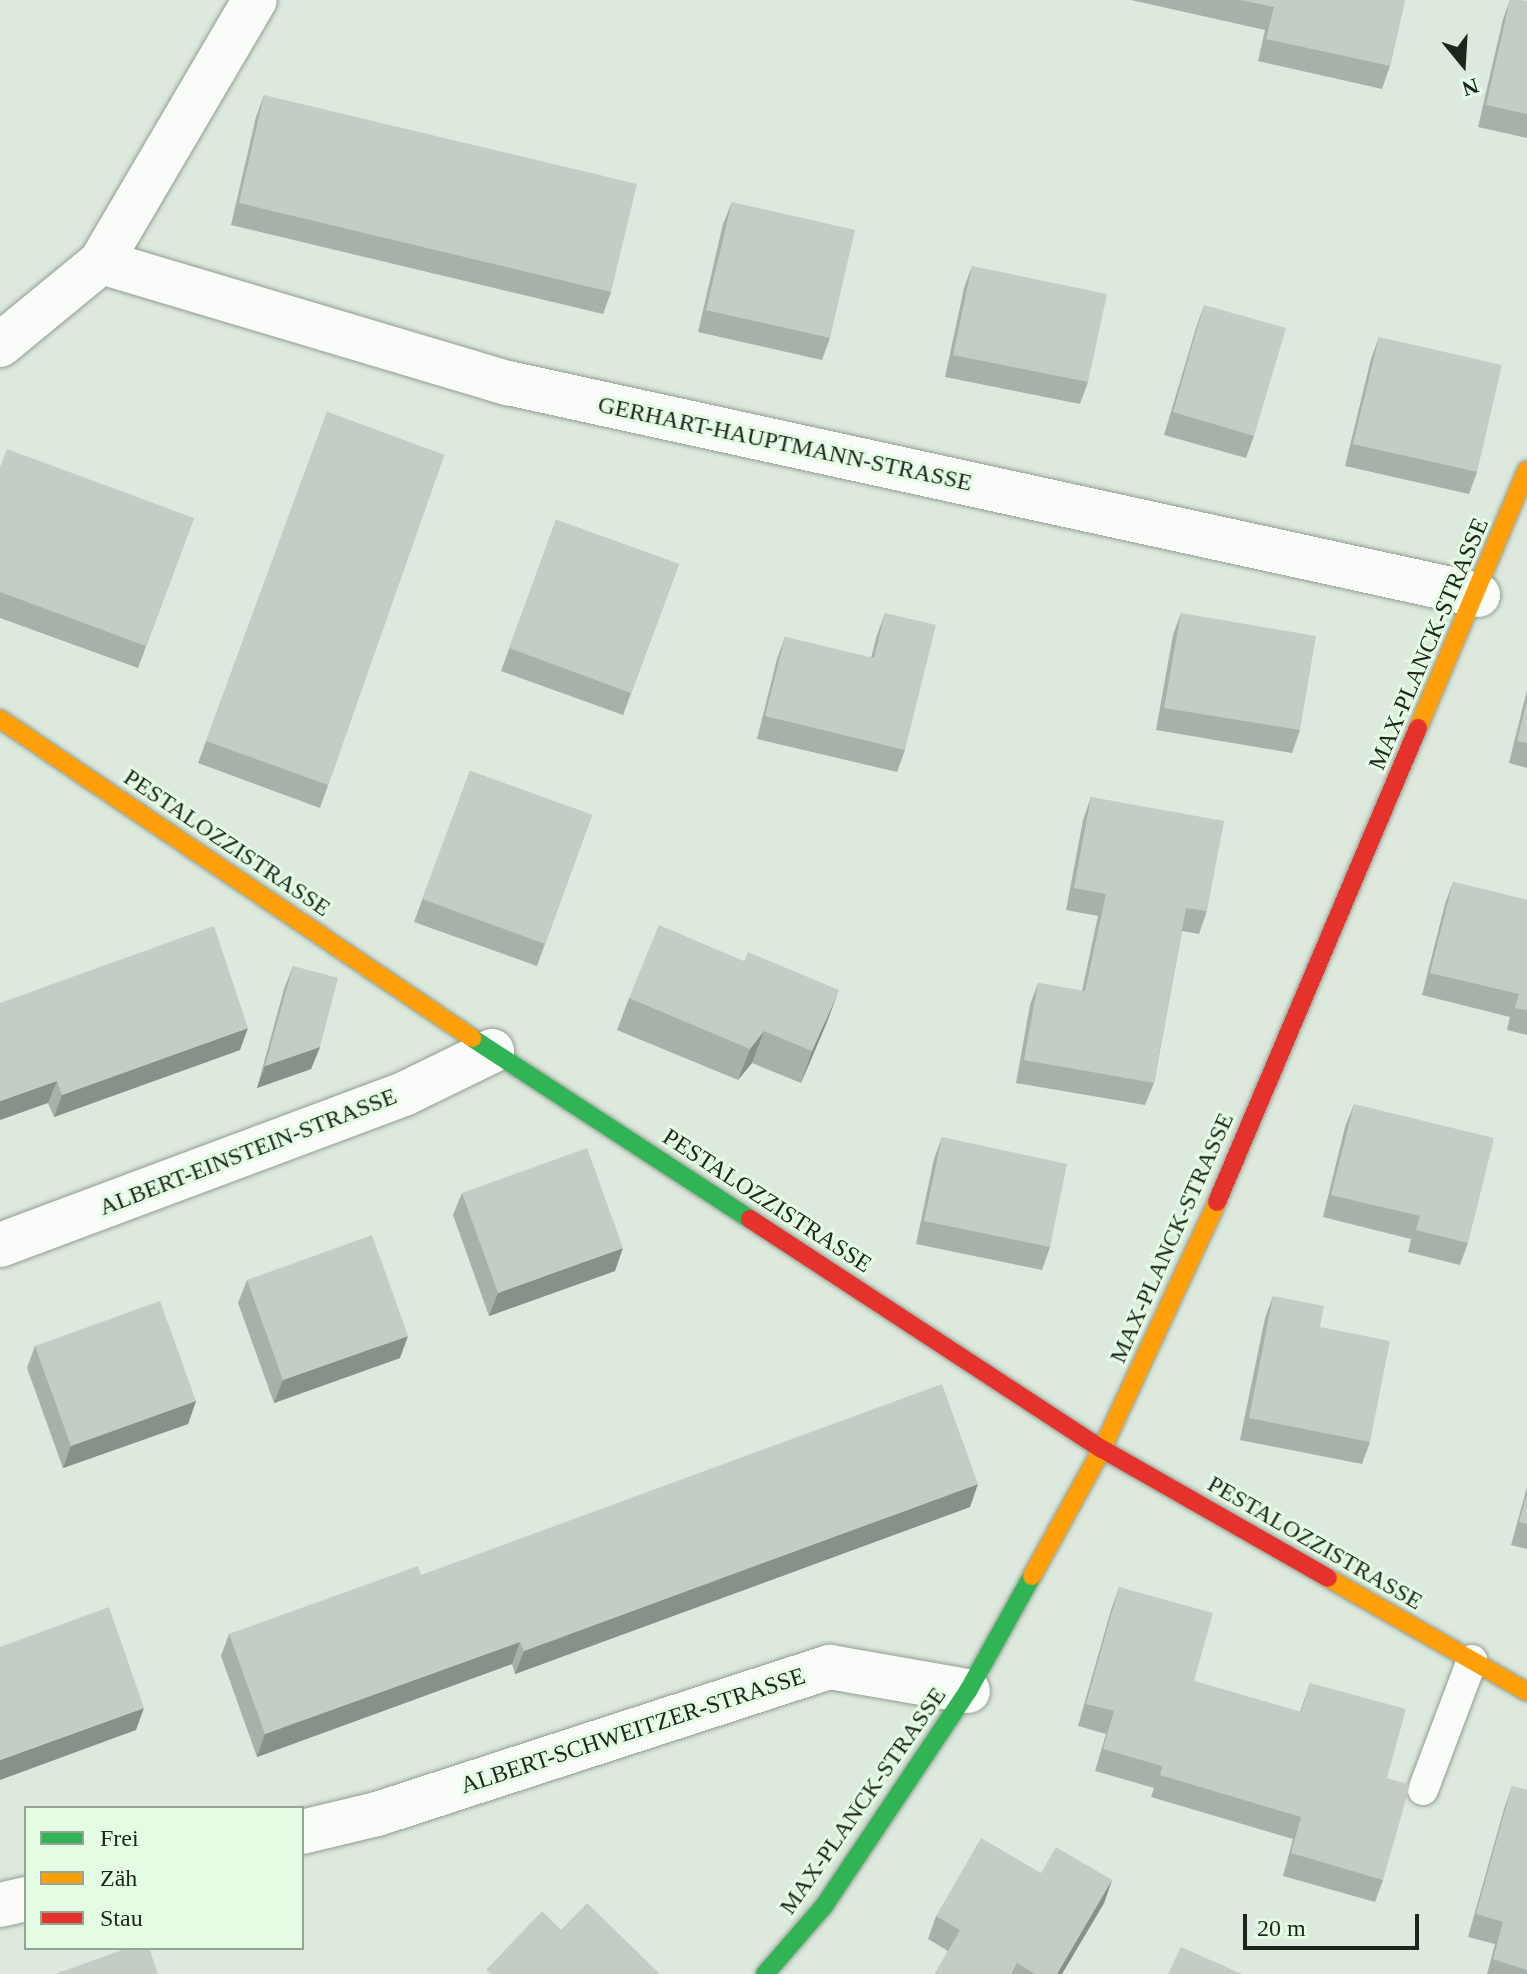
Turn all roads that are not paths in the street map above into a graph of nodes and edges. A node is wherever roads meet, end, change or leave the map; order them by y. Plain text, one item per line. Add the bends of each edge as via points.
1 (255, 0) edge
2 (101, 262) junction
3 (0, 345) edge
4 (1527, 470) edge
5 (1478, 595) junction
6 (0, 719) edge
7 (492, 1051) junction
8 (0, 1245) edge
9 (1102, 1449) junction
10 (1472, 1660) junction
11 (968, 1691) junction
12 (1527, 1692) edge
13 (1423, 1790) dead end
14 (304, 1832) edge
15 (24, 1899) edge
16 (0, 1905) edge
17 (765, 1974) edge

1 - 2 street
2 - 3 street
2 - 5 street, GERHART-HAUPTMANN-STRASSE via 508,383
4 - 5 street, MAX-PLANCK-STRASSE
5 - 9 street, MAX-PLANCK-STRASSE via 1191,1264
6 - 7 street, PESTALOZZISTRASSE
7 - 8 street, ALBERT-EINSTEIN-STRASSE via 404,1094
7 - 9 street, PESTALOZZISTRASSE
9 - 10 street, PESTALOZZISTRASSE
9 - 11 street, MAX-PLANCK-STRASSE
10 - 12 street, PESTALOZZISTRASSE
10 - 13 lane
11 - 14 street, ALBERT-SCHWEITZER-STRASSE via 830,1667 377,1814
11 - 17 street, MAX-PLANCK-STRASSE via 824,1906
15 - 16 street

